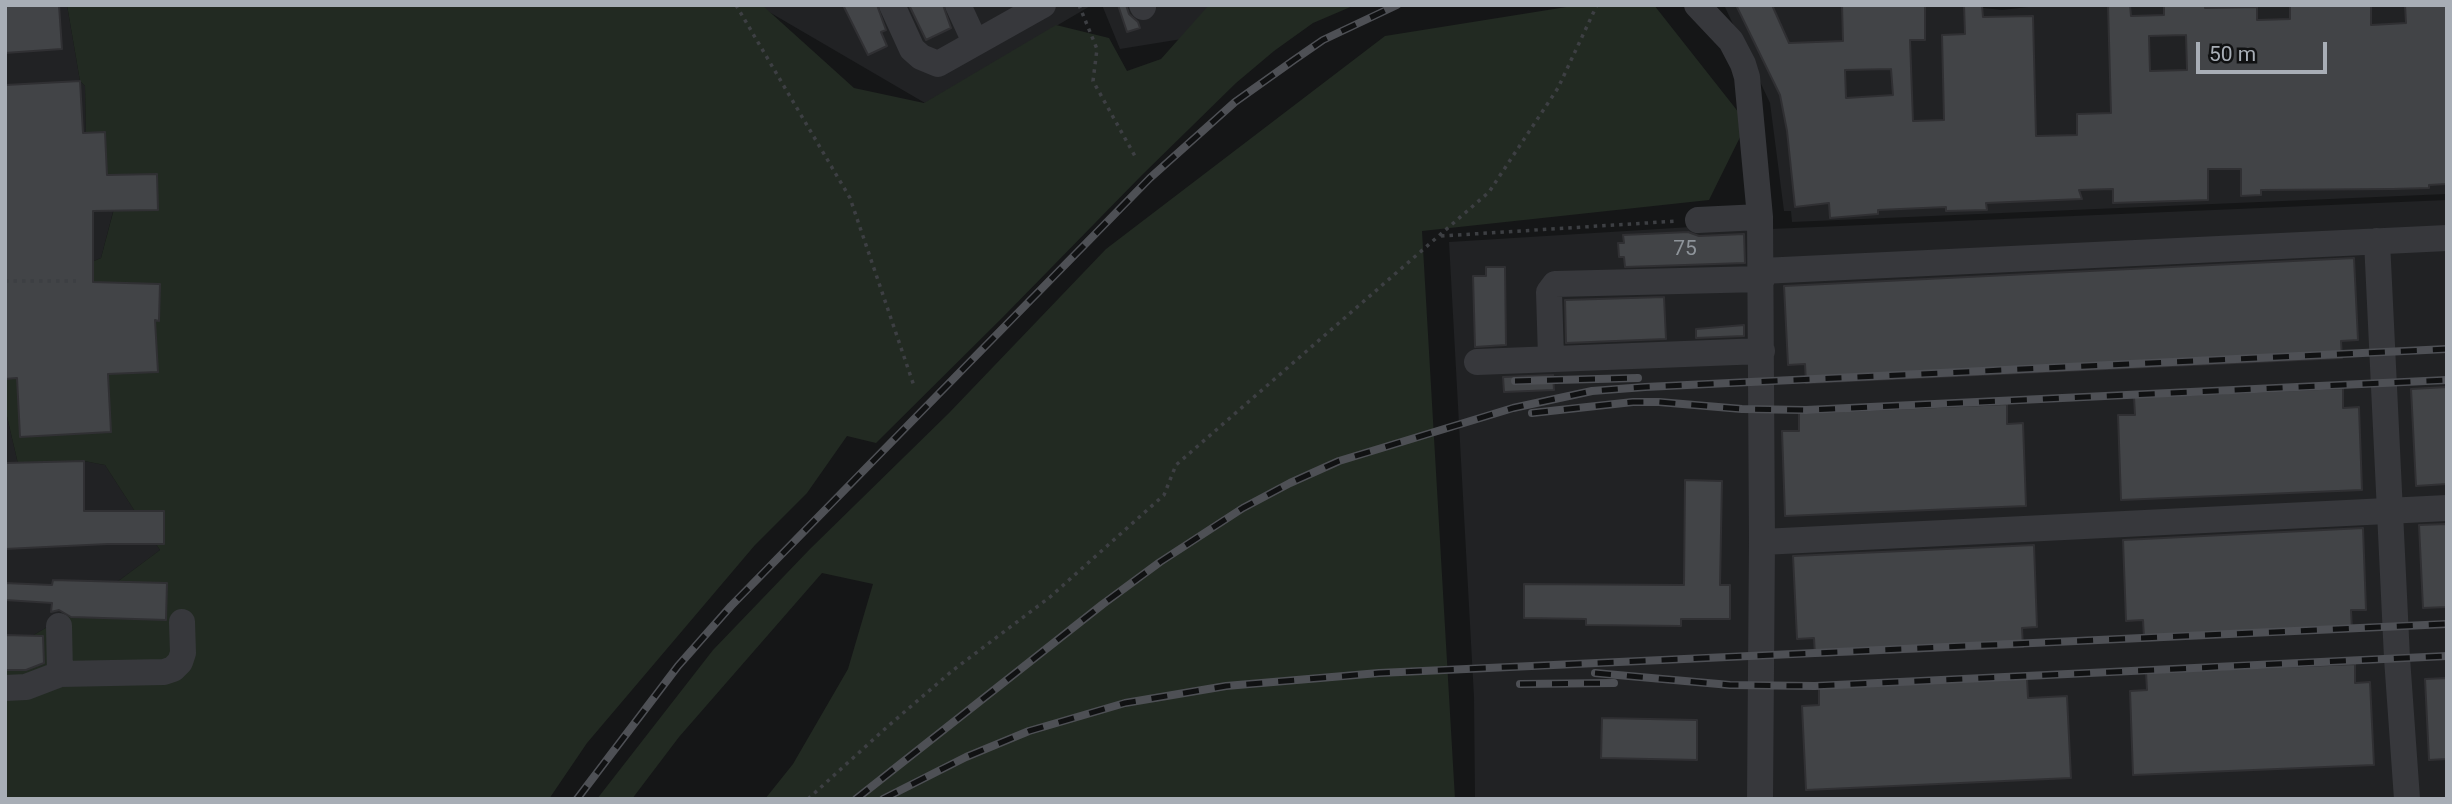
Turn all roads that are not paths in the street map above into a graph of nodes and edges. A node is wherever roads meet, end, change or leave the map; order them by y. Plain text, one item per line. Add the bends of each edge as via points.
1 (892, 5) edge
2 (958, 5) edge
3 (1697, 5) edge
4 (1027, 9) edge
5 (975, 43) junction
6 (1760, 217) junction
7 (1698, 220) road end
8 (2447, 238) edge
9 (2377, 241) junction
10 (1762, 275) junction
11 (1762, 351) junction
12 (1551, 357) junction
13 (1477, 362) dead end
14 (2447, 508) edge
15 (2390, 511) junction
16 (1762, 542) junction
17 (182, 622) dead end
18 (59, 626) dead end
19 (60, 674) junction
20 (5, 688) edge
21 (1760, 799) edge
22 (2407, 799) edge

1 - 5 street via 912,49 921,57 938,64
2 - 5 street
3 - 6 street via 1731,41 1747,77
4 - 5 street
6 - 7 street
6 - 10 street
8 - 9 street
9 - 10 street
9 - 15 street
10 - 11 street
10 - 12 street via 1555,285 1549,292
11 - 12 street
11 - 16 street
12 - 13 street
14 - 15 street
15 - 16 street
15 - 22 street
16 - 21 street
17 - 19 street via 183,653 173,669
18 - 19 street
19 - 20 street via 26,687

